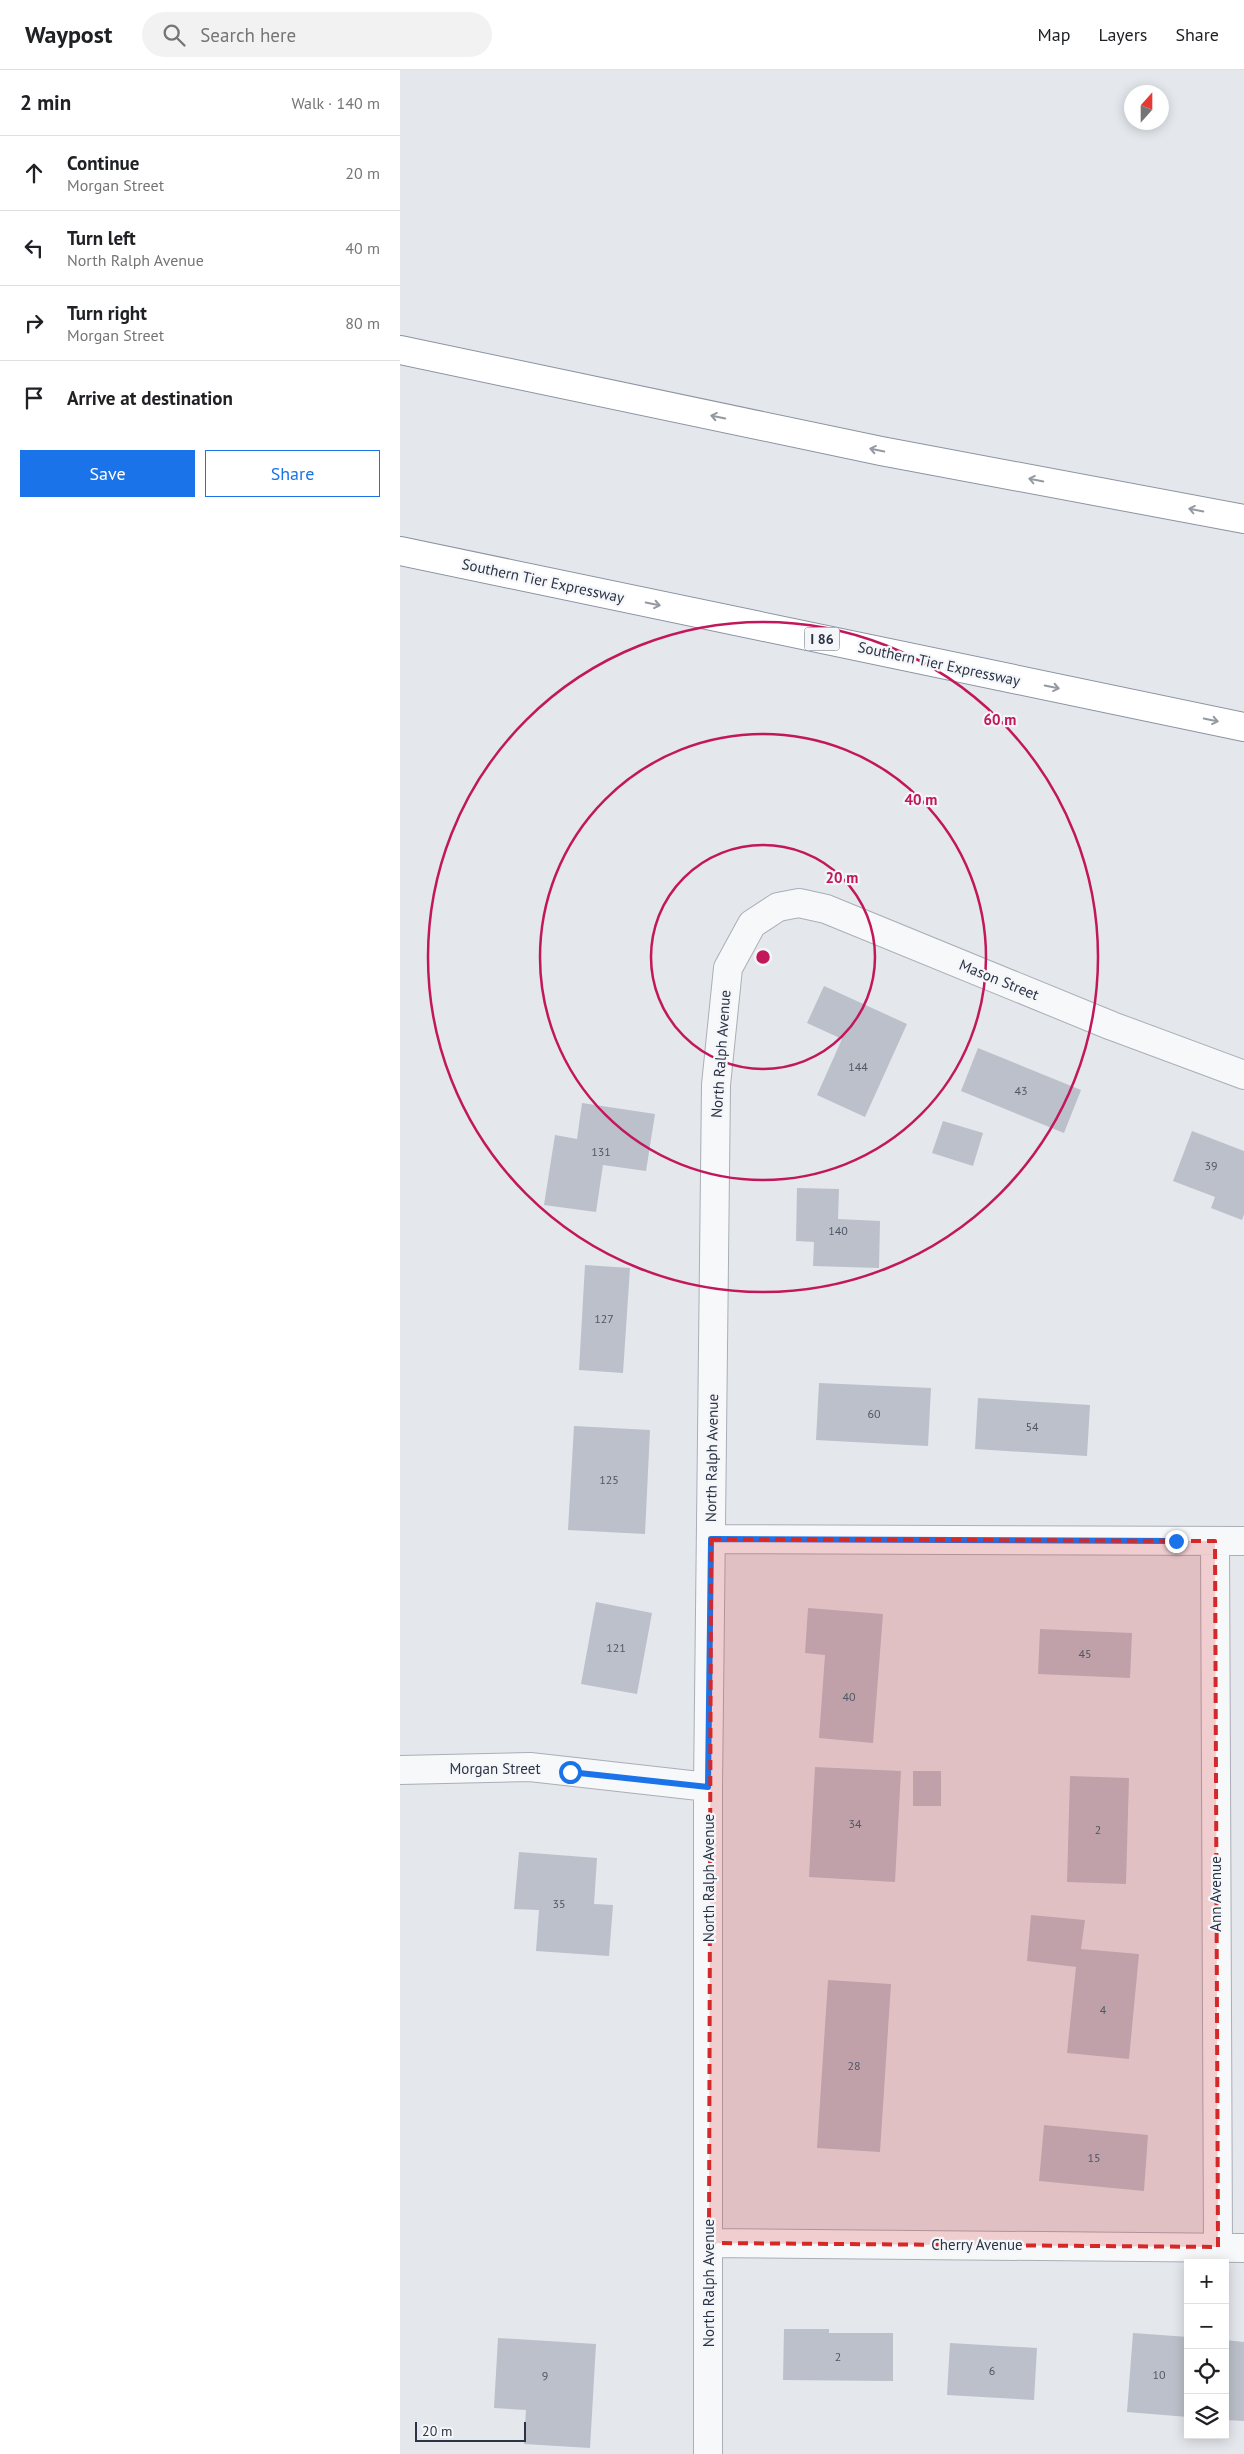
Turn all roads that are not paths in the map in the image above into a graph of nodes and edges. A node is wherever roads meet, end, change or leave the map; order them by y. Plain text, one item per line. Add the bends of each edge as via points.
1 (400, 350) edge
2 (1244, 519) edge
3 (400, 551) edge
4 (1244, 727) edge
5 (755, 921) joint
6 (1244, 1075) edge
7 (711, 1539) junction
8 (1215, 1541) junction
9 (1244, 1541) edge
10 (400, 1770) edge
11 (708, 1787) junction
12 (709, 2243) junction
13 (1231, 2247) edge
14 (708, 2454) edge

2 -> 1 highway via 882,451
3 -> 4 highway, Southern Tier Expressway / I 86
5 - 6 street, Mason Street via 778,908 799,903 826,909 1112,1026
5 - 7 street, North Ralph Avenue via 728,968 716,1085
7 - 8 street
7 - 11 street, North Ralph Avenue
8 - 9 street
8 - 13 street, Ann Avenue
10 - 11 street, Morgan Street via 530,1767
11 - 12 street, North Ralph Avenue
12 - 13 street, Cherry Avenue
12 - 14 street, North Ralph Avenue

